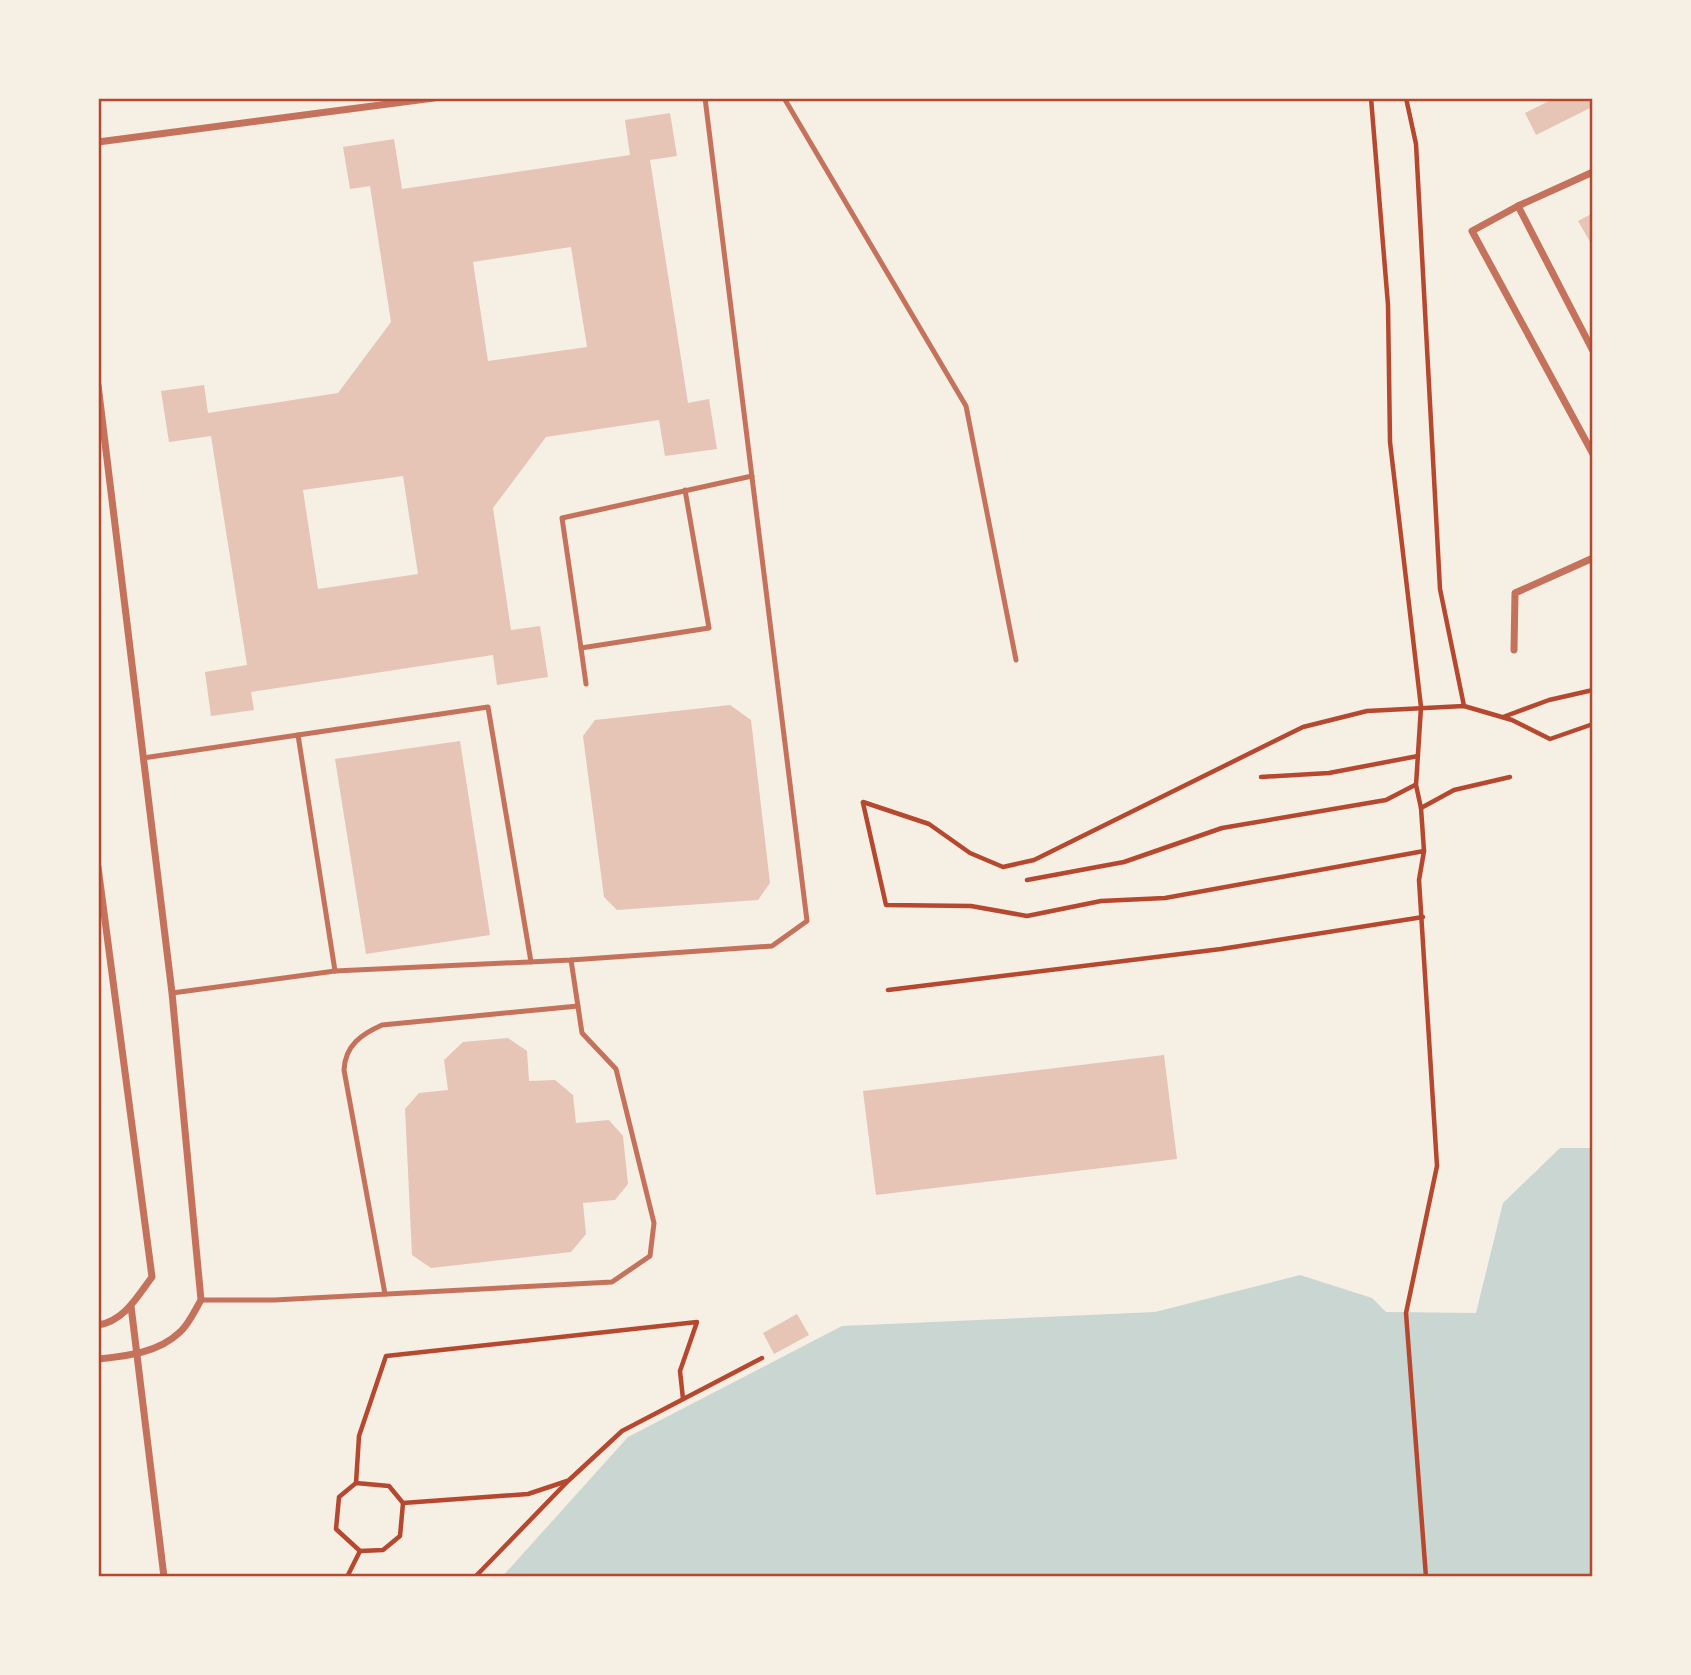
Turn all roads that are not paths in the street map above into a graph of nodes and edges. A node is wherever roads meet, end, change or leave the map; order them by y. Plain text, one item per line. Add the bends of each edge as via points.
1 (434, 98) edge
2 (705, 98) edge
3 (784, 98) edge
4 (98, 142) edge
5 (1593, 172) edge
6 (1518, 206) junction
7 (1593, 351) edge
8 (98, 385) edge
9 (1593, 454) edge
10 (752, 475) junction
11 (685, 490) junction
12 (1593, 558) edge
13 (582, 648) junction
14 (1514, 650) dead end
15 (1016, 660) dead end
16 (586, 684) dead end
17 (298, 735) junction
18 (143, 758) junction
19 (98, 867) edge
20 (571, 960) junction
21 (531, 962) junction
22 (335, 971) junction
23 (173, 993) junction
24 (578, 1006) junction
25 (385, 1294) junction
26 (201, 1300) junction
27 (131, 1306) junction
28 (98, 1325) edge
29 (137, 1354) junction
30 (98, 1359) edge
31 (164, 1577) edge

1 - 4 street
2 - 10 lane
3 - 15 lane via 966,406
5 - 6 street
6 - 7 street
6 - 9 street via 1472,231
8 - 18 street
10 - 11 lane
10 - 20 lane via 807,921 772,946
11 - 13 lane via 562,518
11 - 13 lane via 709,628
12 - 14 street via 1515,593
13 - 16 lane
17 - 18 lane
17 - 21 lane via 488,707
17 - 22 lane
18 - 23 street
19 - 27 street via 152,1277
20 - 21 lane
20 - 24 lane
21 - 22 lane
22 - 23 lane
23 - 26 street
24 - 25 lane via 382,1025 362,1034 352,1048 344,1070
24 - 25 lane via 582,1033 616,1069 654,1223 650,1256 612,1283
25 - 26 lane
26 - 29 street via 182,1331
27 - 28 street via 111,1323
27 - 29 street
29 - 30 street
29 - 31 street

